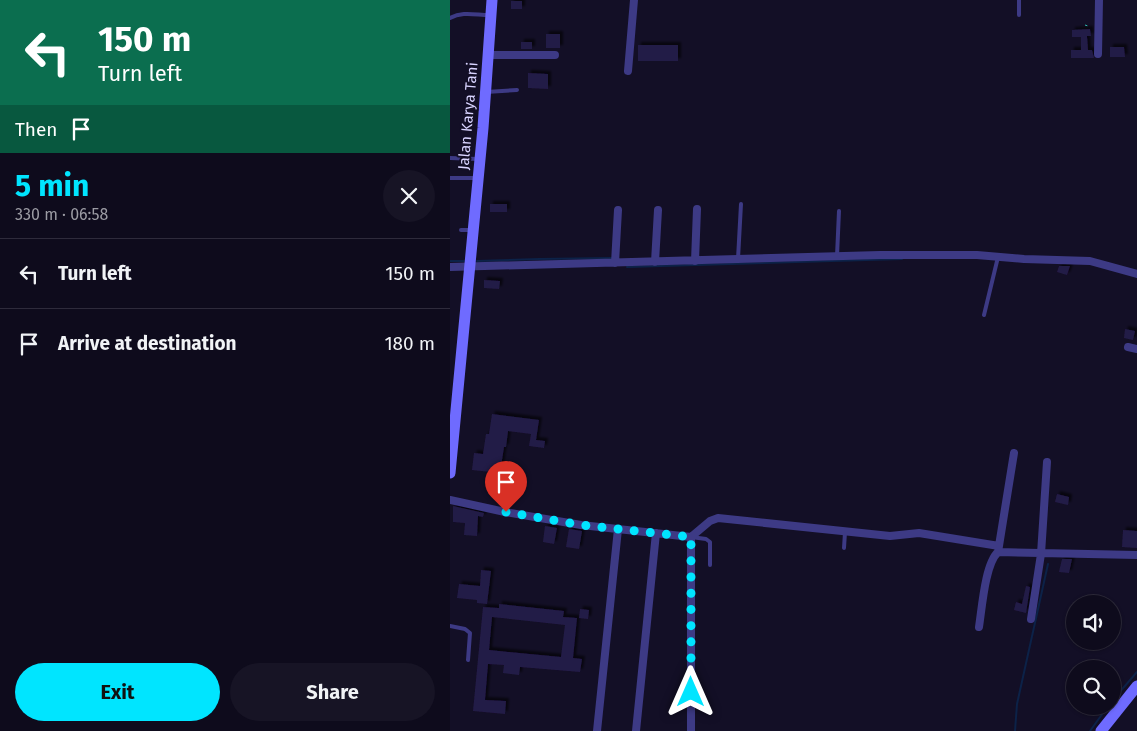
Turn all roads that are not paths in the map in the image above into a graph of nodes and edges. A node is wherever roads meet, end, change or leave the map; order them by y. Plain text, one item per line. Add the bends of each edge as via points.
1 (492, 0) edge
2 (634, 0) edge
3 (1019, 0) edge
4 (1099, 0) edge
5 (1019, 14) dead end
6 (491, 16) junction
7 (450, 18) edge
8 (1098, 54) dead end
9 (488, 55) junction
10 (555, 55) dead end
11 (628, 71) dead end
12 (517, 90) dead end
13 (486, 92) junction
14 (450, 158) edge
15 (480, 159) junction
16 (450, 178) edge
17 (478, 178) junction
18 (741, 204) dead end
19 (698, 209) dead end
20 (618, 210) dead end
21 (658, 210) dead end
22 (839, 211) dead end
23 (461, 230) dead end
24 (474, 230) junction
25 (837, 256) junction
26 (998, 257) junction
27 (738, 259) junction
28 (695, 261) junction
29 (655, 262) junction
30 (615, 263) junction
31 (450, 267) edge
32 (470, 267) junction
33 (1137, 274) edge
34 (984, 315) dead end
35 (1128, 347) dead end
36 (1137, 349) edge
37 (455, 386) edge
38 (1014, 452) dead end
39 (1047, 462) dead end
40 (450, 473) edge
41 (450, 500) edge
42 (618, 529) junction
43 (845, 532) junction
44 (656, 534) junction
45 (691, 537) junction
46 (844, 548) dead end
47 (998, 549) junction
48 (1041, 554) junction
49 (1137, 555) edge
50 (710, 565) dead end
51 (1031, 619) dead end
52 (450, 626) edge
53 (979, 627) dead end
54 (468, 660) dead end
55 (1137, 686) edge
56 (597, 731) edge
57 (636, 731) edge
58 (691, 731) edge
59 (1101, 731) edge

1 - 6 street, Jalan Karya Tani
2 - 11 street
3 - 5 lane
4 - 8 street
6 - 7 lane via 464,14
6 - 9 street, Jalan Karya Tani
9 - 10 street
9 - 13 street, Jalan Karya Tani
12 - 13 lane
13 - 15 street, Jalan Karya Tani
14 - 15 lane
15 - 17 street, Jalan Karya Tani
16 - 17 lane
17 - 24 street, Jalan Karya Tani
18 - 27 lane
19 - 28 street
20 - 30 street
21 - 29 street
22 - 25 lane
23 - 24 lane
24 - 32 street, Jalan Karya Tani
25 - 26 street
25 - 27 street
26 - 33 street via 1090,261
26 - 34 lane
27 - 28 street
28 - 29 street
29 - 30 street
30 - 32 street
31 - 32 street
32 - 37 street, Jalan Karya Tani
35 - 36 street
37 - 40 street, Jalan Karya Tani
38 - 47 street
39 - 48 street
41 - 42 street
42 - 44 street
42 - 56 street
43 - 45 street via 718,518
43 - 46 lane
43 - 47 street via 896,537 919,533
44 - 45 street
44 - 57 street
45 - 50 lane via 710,542
45 - 58 street
47 - 48 street
47 - 53 street via 989,567
48 - 49 street
48 - 51 street
52 - 54 lane via 465,629 470,634
55 - 59 street

